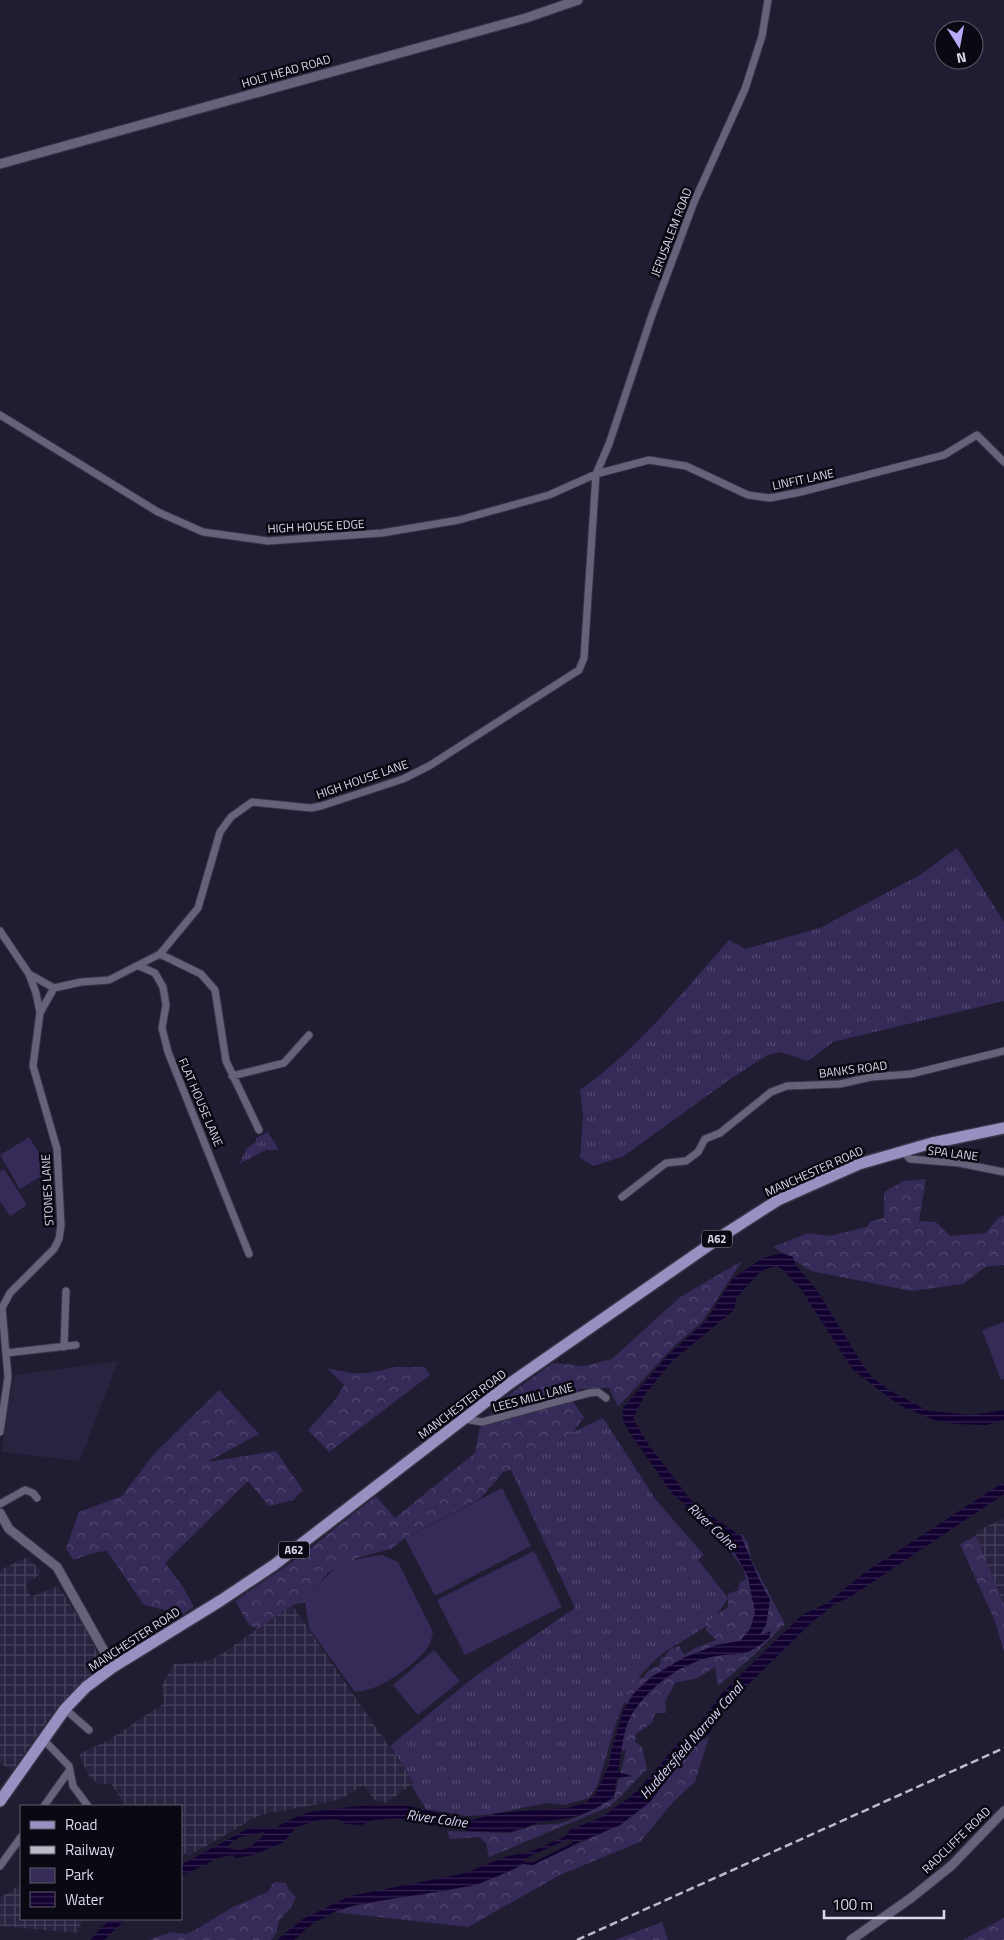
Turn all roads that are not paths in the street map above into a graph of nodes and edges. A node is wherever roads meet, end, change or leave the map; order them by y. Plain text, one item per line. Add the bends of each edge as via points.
1 (578, 0) edge
2 (768, 0) edge
3 (0, 164) edge
4 (0, 415) edge
5 (1004, 462) edge
6 (596, 474) junction
7 (0, 931) edge
8 (160, 954) junction
9 (139, 966) junction
10 (28, 974) junction
11 (54, 988) junction
12 (40, 1012) junction
13 (309, 1035) dead end
14 (1004, 1052) edge
15 (232, 1076) junction
16 (1004, 1128) edge
17 (259, 1130) dead end
18 (903, 1151) junction
19 (1004, 1172) edge
20 (622, 1197) dead end
21 (249, 1254) dead end
22 (66, 1291) dead end
23 (1, 1308) edge
24 (76, 1345) dead end
25 (64, 1346) junction
26 (6, 1353) junction
27 (606, 1398) dead end
28 (464, 1419) junction
29 (0, 1432) edge
30 (38, 1498) dead end
31 (0, 1504) edge
32 (0, 1513) edge
33 (113, 1667) junction
34 (66, 1709) junction
35 (89, 1730) dead end
36 (43, 1739) junction
37 (70, 1772) junction
38 (0, 1801) edge
39 (45, 1805) edge
40 (87, 1805) edge
41 (1004, 1811) edge
42 (20, 1838) edge
43 (0, 1866) edge
44 (852, 1940) edge

1 - 3 street, HOLT HEAD ROAD via 526,18
2 - 6 street, JERUSALEM ROAD via 762,36 745,89 694,202
4 - 6 street, HIGH HOUSE EDGE via 158,512 203,532 268,542 382,533 459,520 549,495
5 - 6 street, LINFIT LANE via 977,435 944,455 770,498 748,495 686,466 649,460
6 - 8 street, HIGH HOUSE LANE via 584,658 579,670 403,780 311,808 252,802 231,817 220,832 198,908
7 - 10 street, STONES LANE
8 - 9 street, HIGH HOUSE LANE
8 - 15 street via 202,974 215,990 226,1060
9 - 11 street, HIGH HOUSE LANE via 109,980
9 - 21 street, FLAT HOUSE LANE via 155,973 163,987 166,1005 162,1028 168,1052
10 - 11 street
10 - 12 street, STONES LANE
11 - 12 street
12 - 23 street, STONES LANE via 33,1066 57,1149 60,1233 54,1249 10,1293
13 - 15 street via 284,1063
14 - 20 street, BANKS ROAD via 911,1074 779,1089 756,1102 720,1133 705,1139 698,1152 686,1161 666,1163
15 - 17 street
16 - 18 main road, MANCHESTER ROAD / A62
18 - 19 street, SPA LANE via 910,1159 958,1163
18 - 28 main road, MANCHESTER ROAD / A62 via 859,1164 778,1200 509,1384
22 - 25 street
23 - 26 street
24 - 25 street
25 - 26 street
26 - 29 street via 8,1377
27 - 28 street, LEES MILL LANE via 598,1392 589,1393 482,1422
28 - 33 main road, MANCHESTER ROAD / A62 via 274,1565
30 - 31 street via 25,1490
32 - 33 street via 9,1528 56,1567
33 - 34 main road, MANCHESTER ROAD / A62 via 86,1687
34 - 35 street
34 - 36 main road, MANCHESTER ROAD / A62
36 - 37 street via 69,1766
36 - 38 main road, MANCHESTER ROAD / A62
37 - 39 street
37 - 40 street via 73,1786
41 - 44 street, RADCLIFFE ROAD via 951,1866
42 - 43 street

